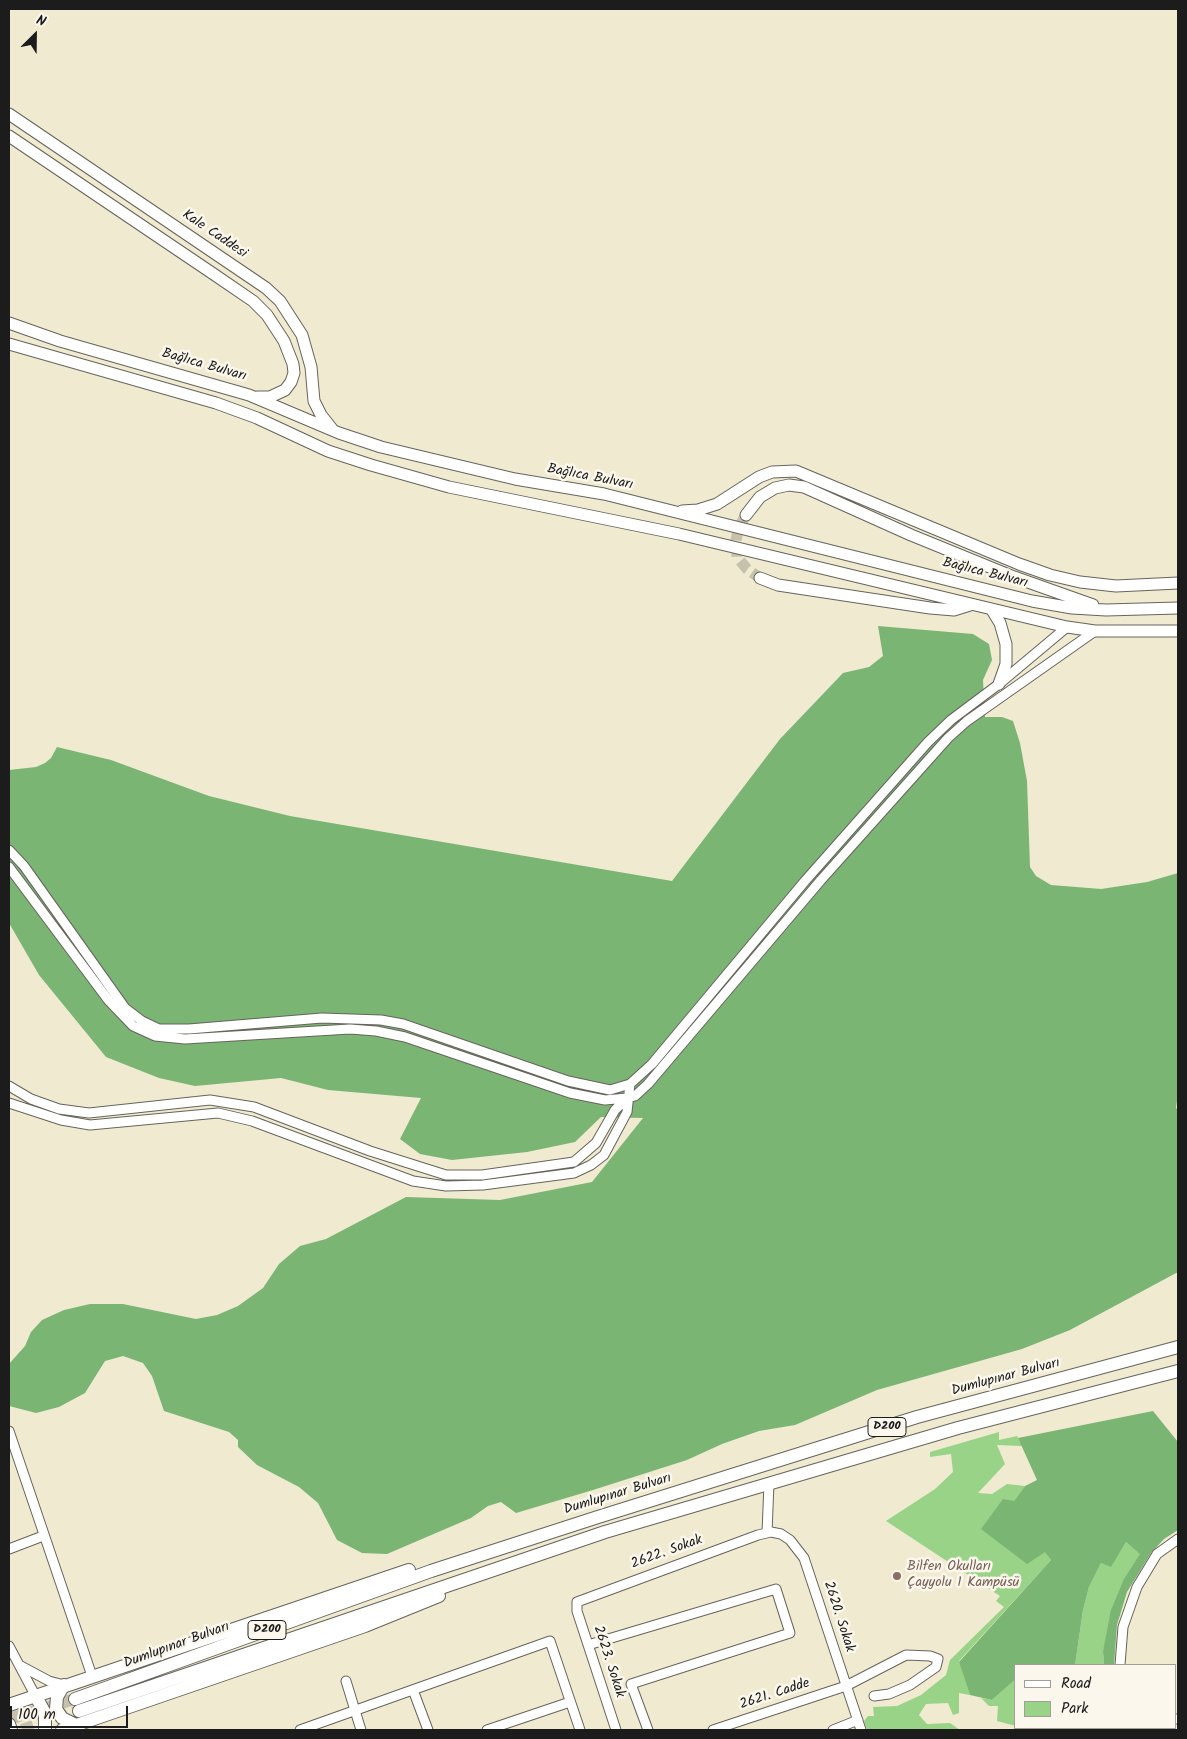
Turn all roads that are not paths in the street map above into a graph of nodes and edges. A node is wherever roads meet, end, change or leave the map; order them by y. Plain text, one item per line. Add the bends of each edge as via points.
1 (9, 114) edge
2 (9, 136) edge
3 (9, 323) edge
4 (9, 344) edge
5 (248, 395) junction
6 (335, 432) junction
7 (668, 511) junction
8 (746, 515) tunnel mouth
9 (1050, 575) junction
10 (1014, 577) junction
11 (760, 578) tunnel mouth
12 (1178, 583) edge
13 (971, 605) junction
14 (1178, 608) edge
15 (992, 610) junction
16 (1106, 610) junction
17 (1068, 627) junction
18 (1095, 630) junction
19 (1178, 630) edge
20 (999, 684) junction
21 (9, 850) edge
22 (9, 867) edge
23 (630, 1084) junction
24 (9, 1086) edge
25 (628, 1098) junction
26 (9, 1103) edge
27 (1178, 1347) edge
28 (1178, 1372) edge
29 (9, 1431) edge
30 (770, 1483) junction
31 (767, 1532) junction
32 (43, 1536) junction
33 (1178, 1539) edge
34 (9, 1549) edge
35 (459, 1562) junction
36 (465, 1579) junction
37 (577, 1602) joint
38 (588, 1645) junction
39 (9, 1646) edge
40 (1120, 1664) edge
41 (20, 1665) junction
42 (92, 1676) junction
43 (346, 1682) dead end
44 (64, 1685) junction
45 (846, 1686) junction
46 (413, 1690) junction
47 (35, 1695) junction
48 (874, 1696) dead end
49 (570, 1702) junction
50 (9, 1704) edge
51 (355, 1711) junction
52 (858, 1720) junction
53 (9, 1724) edge
54 (76, 1726) junction
55 (317, 1727) edge
56 (12, 1730) edge
57 (45, 1730) edge
58 (62, 1730) edge
59 (300, 1730) edge
60 (361, 1730) edge
61 (428, 1730) edge
62 (487, 1730) edge
63 (580, 1730) edge
64 (616, 1730) edge
65 (648, 1730) edge
66 (713, 1730) edge
67 (833, 1730) edge
68 (861, 1730) edge

1 - 6 main road, Kale Caddesi via 266,288 280,302 302,335 311,367 314,401
2 - 5 main road via 212,273 267,315 284,341 293,364 293,378 276,395 259,398
3 - 5 main road, Bağlıca Bulvarı
4 - 13 main road via 216,403 258,418 328,451 426,480 679,534
5 - 6 main road, Bağlıca Bulvarı
6 - 7 main road, Bağlıca Bulvarı via 381,447 515,480 604,494
7 - 9 main road via 708,507 772,472 796,471
7 - 16 main road, Bağlıca Bulvarı via 1032,601
8 - 10 main road via 760,497 775,488 788,485 804,487
9 - 10 main road
9 - 12 main road via 1106,585
10 - 16 main road
11 - 13 main road via 778,585 930,608 954,610
13 - 15 main road
14 - 16 main road, Bağlıca Bulvarı
15 - 17 main road
15 - 20 main road via 1006,644 1006,664
17 - 18 main road
17 - 20 street
18 - 19 main road
18 - 25 street via 967,720 948,738 820,880 643,1090
20 - 23 street via 928,742 805,881 652,1064
21 - 23 street via 24,866 126,1008 159,1029 322,1018 381,1020 403,1024 568,1082 610,1090
22 - 25 street via 109,1002 133,1026 149,1034 185,1039 350,1029 376,1031 405,1037 570,1093 606,1100
23 - 25 street
24 - 25 street via 58,1108 89,1112 210,1100 254,1107 370,1151 446,1175 482,1175 574,1162 596,1143 616,1110
25 - 26 street via 627,1112 604,1155 574,1173 484,1185 446,1186 413,1181 252,1121 218,1113 90,1124 61,1120
27 - 35 highway, Dumlupınar Bulvarı / D200 via 917,1417
28 - 30 highway, Dumlupınar Bulvarı / D200 via 958,1428
29 - 32 street
30 - 31 street
30 - 36 highway, Dumlupınar Bulvarı / D200 via 605,1532
31 - 37 street, 2622. Sokak
31 - 45 street, 2620. Sokak via 784,1535 804,1558
32 - 34 street
32 - 42 street
33 - 40 street via 1157,1554 1137,1587 1123,1627
35 - 36 highway, Dumlupınar Bulvarı / D200 via 77,1705
35 - 42 highway via 407,1571
36 - 54 highway via 447,1593 365,1626
37 - 38 street, 2623. Sokak
38 - 64 street, 2623. Sokak
38 - 65 street via 776,1588 790,1632 631,1684
39 - 41 street
41 - 44 street via 49,1681
41 - 47 street
42 - 44 highway
43 - 51 street
44 - 47 highway
44 - 54 highway via 57,1697 56,1709 62,1718
45 - 48 street, 2621. Cadde via 906,1655 938,1659 936,1666 910,1686
45 - 52 street, 2620. Sokak
45 - 66 street, 2621. Cadde
46 - 49 street via 550,1641
46 - 51 street
46 - 61 street
47 - 50 highway
47 - 57 highway via 45,1713
49 - 62 street
49 - 63 street
51 - 55 street
51 - 60 street
52 - 67 street
52 - 68 street, 2620. Sokak
53 - 56 highway
54 - 58 highway
55 - 59 street

